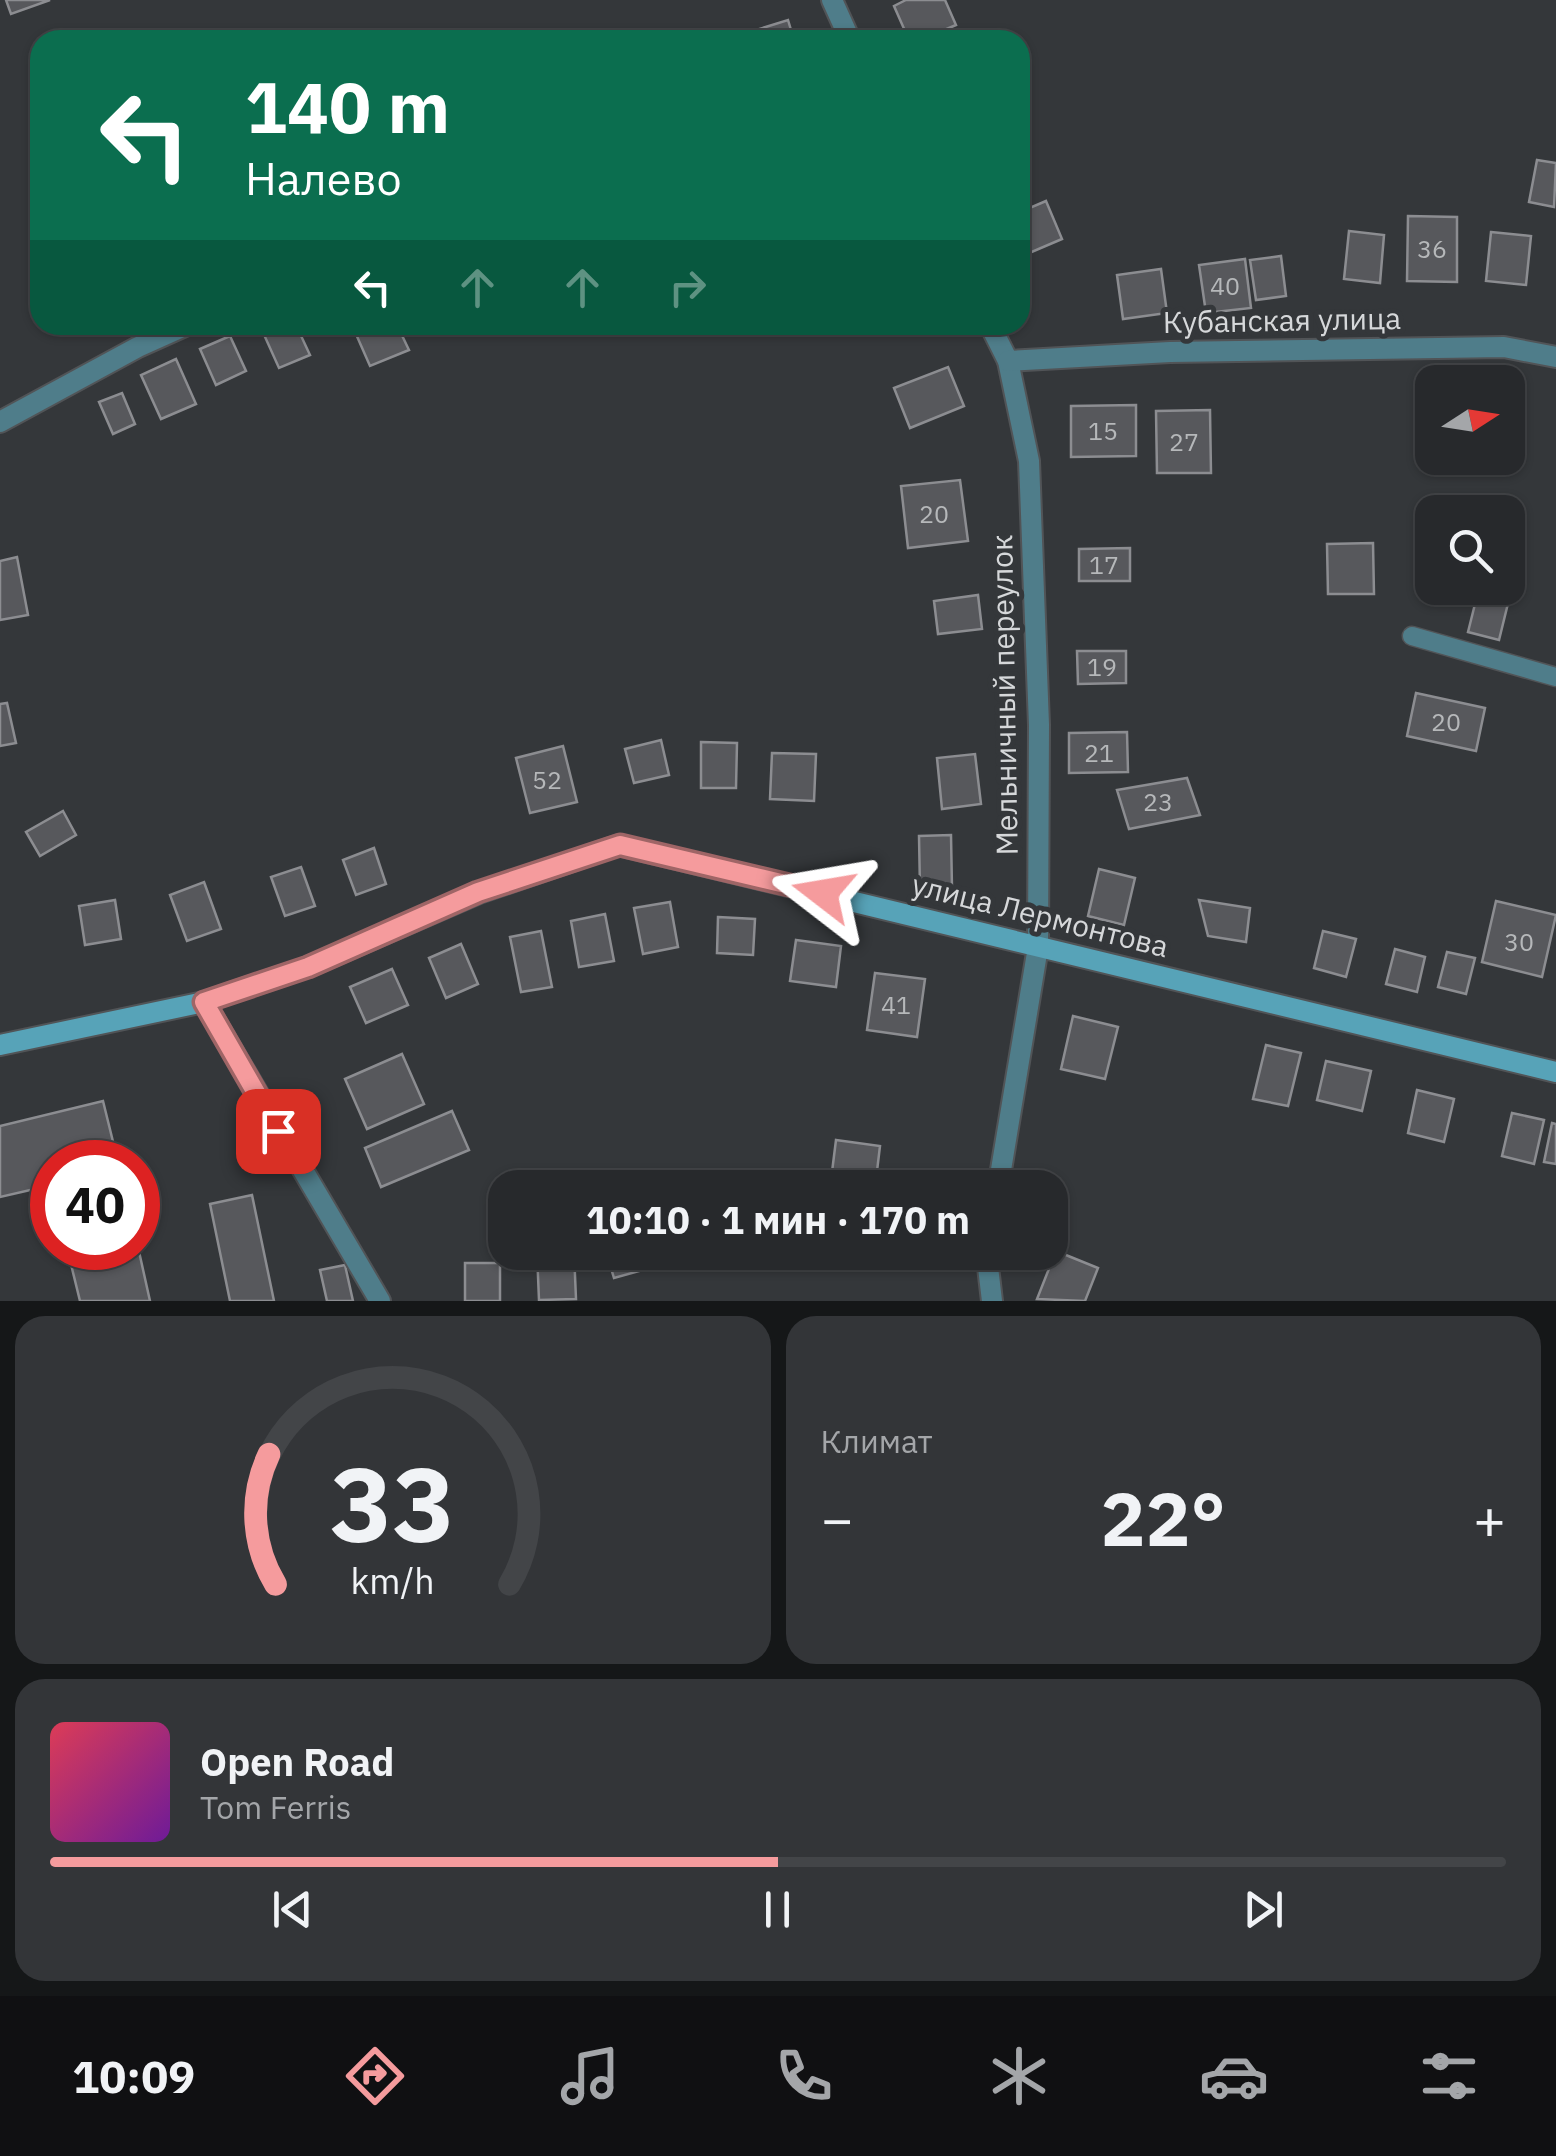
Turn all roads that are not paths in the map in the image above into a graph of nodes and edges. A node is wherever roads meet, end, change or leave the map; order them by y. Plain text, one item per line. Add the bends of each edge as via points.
1 (832, 0) edge
2 (846, 30) edge
3 (164, 335) edge
4 (995, 335) edge
5 (1556, 357) edge
6 (1008, 361) junction
7 (0, 422) edge
8 (1412, 636) dead end
9 (1556, 677) edge
10 (1038, 947) junction
11 (204, 1002) junction
12 (0, 1046) edge
13 (1556, 1072) edge
14 (1001, 1170) edge
15 (988, 1270) edge
16 (380, 1301) edge
17 (992, 1301) edge

1 - 2 street
3 - 7 street
4 - 6 street, Мельничный переулок
5 - 6 street, Кубанская улица via 1504,347
6 - 10 street, Мельничный переулок via 1029,461 1039,725
8 - 9 lane
10 - 11 street, улица Лермонтова via 620,845 478,892 308,967
10 - 13 street, улица Лермонтова
10 - 14 street, Мельничный переулок
11 - 12 street, улица Лермонтова
11 - 16 street
15 - 17 street

